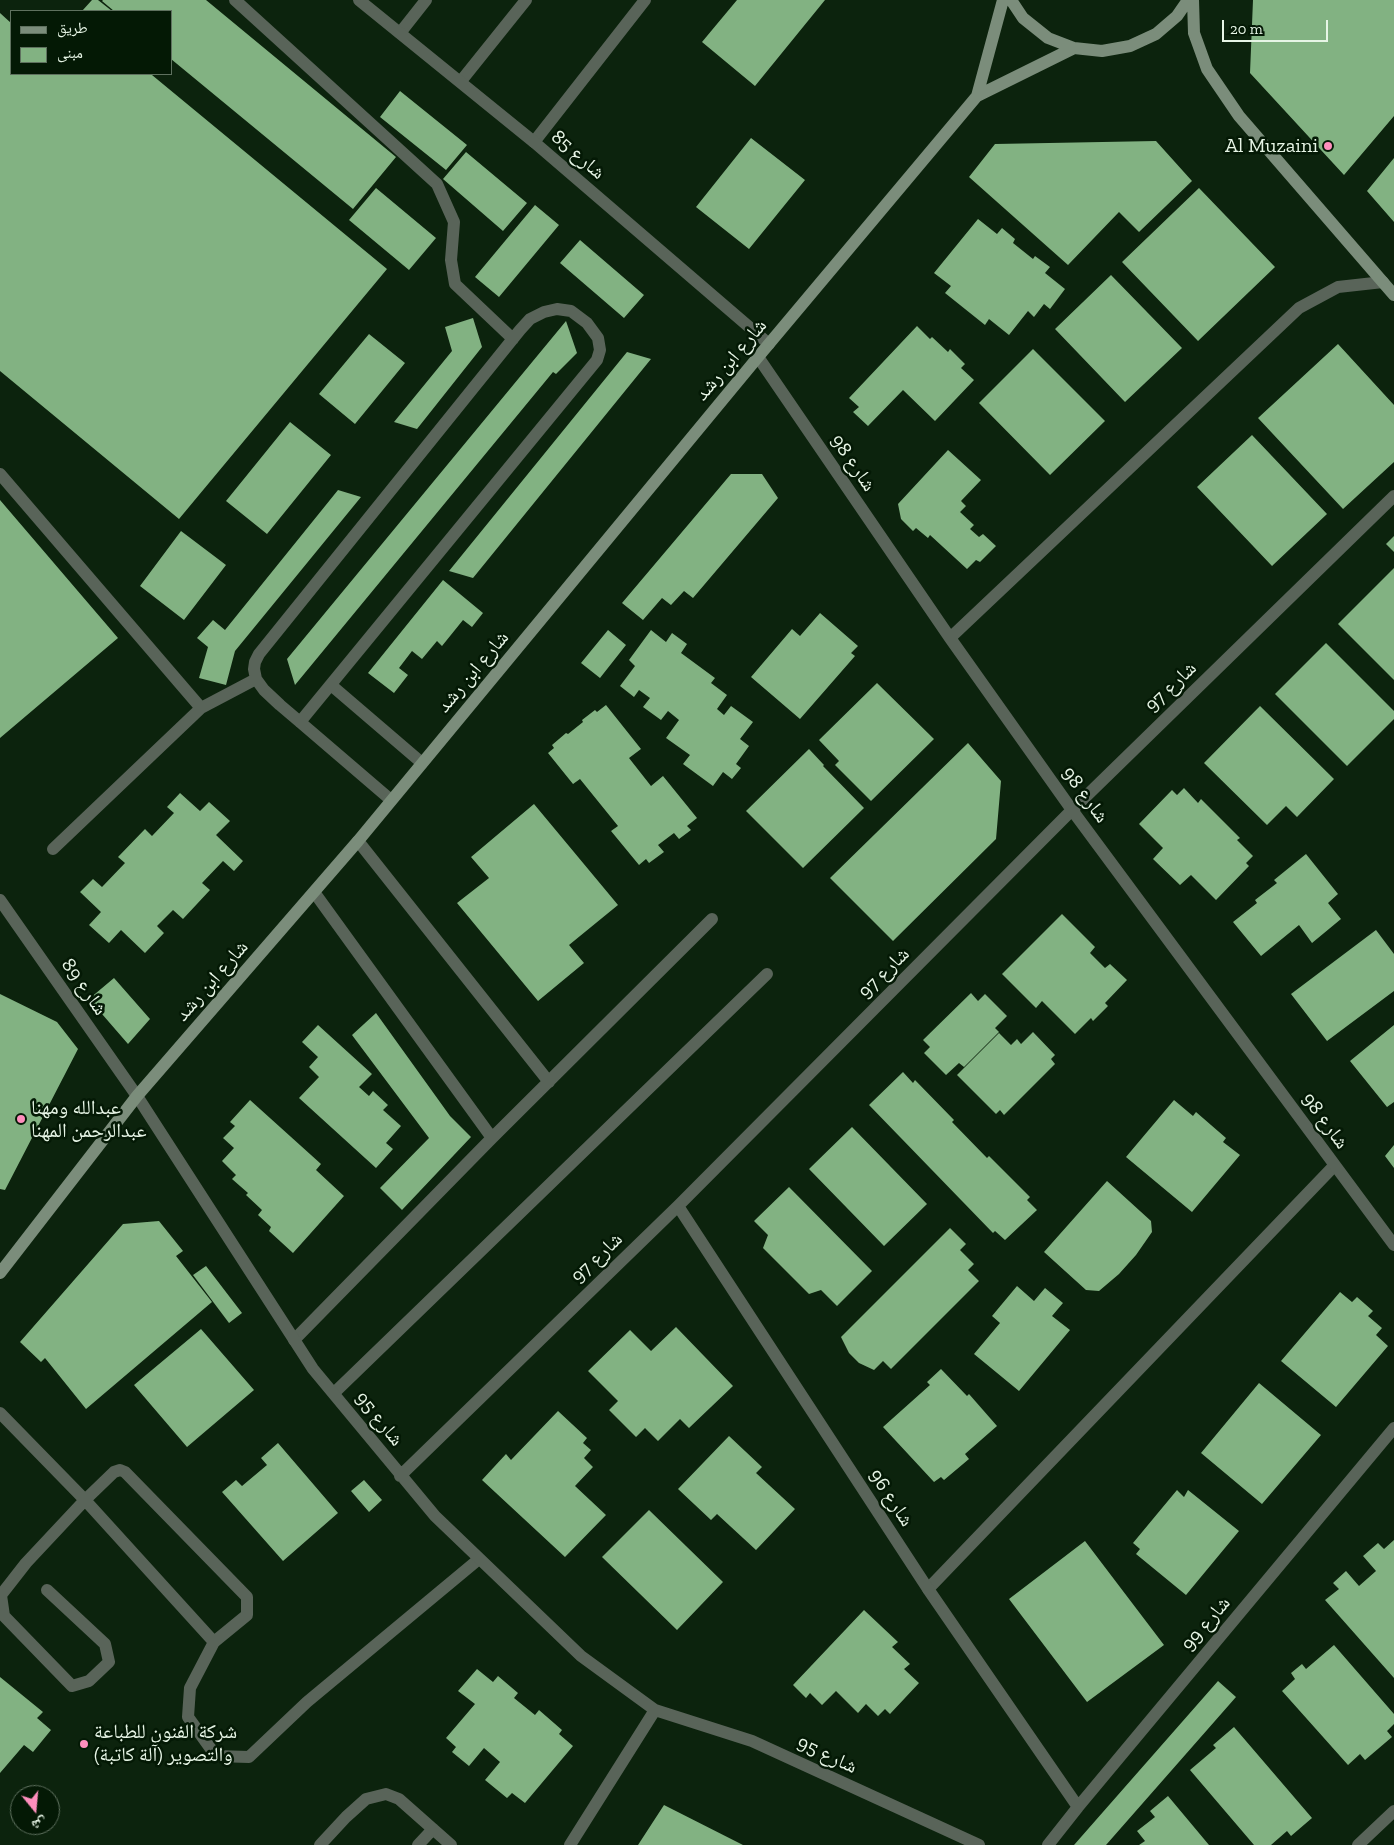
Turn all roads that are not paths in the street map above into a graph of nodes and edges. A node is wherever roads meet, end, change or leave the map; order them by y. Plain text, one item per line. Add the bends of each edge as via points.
1 (235, 0) edge
2 (359, 0) edge
3 (426, 0) edge
4 (526, 0) edge
5 (645, 0) edge
6 (1003, 0) edge
7 (1011, 0) edge
8 (1188, 0) edge
9 (1193, 0) edge
10 (400, 33) junction
11 (1074, 48) junction
12 (461, 81) junction
13 (978, 96) junction
14 (534, 142) junction
15 (1383, 282) junction
16 (1394, 295) edge
17 (513, 339) junction
18 (769, 344) junction
19 (758, 357) junction
20 (0, 474) edge
21 (1394, 496) edge
22 (950, 638) junction
23 (256, 679) junction
24 (331, 685) junction
25 (201, 708) junction
26 (300, 722) junction
27 (422, 764) junction
28 (391, 800) junction
29 (1072, 810) junction
30 (358, 840) junction
31 (53, 849) dead end
32 (314, 892) junction
33 (0, 900) edge
34 (712, 919) dead end
35 (767, 974) dead end
36 (548, 1082) junction
37 (137, 1096) junction
38 (492, 1138) junction
39 (1334, 1166) junction
40 (678, 1206) junction
41 (1394, 1245) edge
42 (0, 1273) edge
43 (294, 1340) junction
44 (334, 1393) junction
45 (0, 1413) edge
46 (1394, 1428) edge
47 (400, 1476) junction
48 (85, 1500) junction
49 (480, 1559) junction
50 (928, 1589) junction
51 (47, 1590) dead end
52 (214, 1642) junction
53 (655, 1710) junction
54 (1078, 1807) junction
55 (1394, 1811) edge
56 (433, 1829) junction
57 (320, 1845) edge
58 (418, 1845) edge
59 (452, 1845) edge
60 (570, 1845) edge
61 (979, 1845) edge
62 (1048, 1845) edge
63 (1358, 1845) edge

1 - 17 street via 437,184 454,222 451,260 455,284
2 - 10 street, شارع 85
3 - 10 street
4 - 12 street
5 - 14 street
6 - 13 street, شارع ابن رشد
7 - 11 street via 1023,18 1048,38
8 - 11 street via 1177,16 1156,34 1130,46 1102,51
9 - 15 street via 1194,33 1207,69 1238,116
10 - 12 street, شارع 85
11 - 13 street, شارع ابن رشد
12 - 14 street, شارع 85
13 - 18 street, شارع ابن رشد
14 - 18 street, شارع 85
15 - 16 street
15 - 22 street via 1338,288 1299,308
17 - 23 street via 259,654 254,662
17 - 24 street via 530,319 557,309 571,311 587,323 598,338 600,350 597,360
18 - 19 street, شارع ابن رشد
19 - 22 street, شارع 98
19 - 27 street, شارع ابن رشد
20 - 25 street
21 - 29 street, شارع 97
22 - 29 street, شارع 98
23 - 25 street
23 - 26 street
24 - 26 street
24 - 27 street
25 - 31 street
26 - 28 street
27 - 28 street, شارع ابن رشد
28 - 30 street, شارع ابن رشد
29 - 39 street, شارع 98
29 - 40 street, شارع 97
30 - 32 street, شارع ابن رشد
30 - 36 street
32 - 37 street, شارع ابن رشد
32 - 38 street
33 - 37 street, شارع 89
34 - 36 street
35 - 44 street
36 - 38 street
37 - 42 street, شارع ابن رشد
37 - 43 street, شارع 95
38 - 43 street
39 - 41 street, شارع 98
39 - 50 street
40 - 47 street, شارع 97
40 - 50 street, شارع 96
43 - 44 street, شارع 95 via 313,1370
44 - 47 street, شارع 95
45 - 48 street
46 - 54 street, شارع 99
47 - 49 street, شارع 95 via 435,1516
48 - 51 street via 26,1563 1,1596 4,1616 72,1686 89,1681 109,1662 105,1644
48 - 52 street
48 - 52 street via 114,1472 125,1472 242,1590 247,1597 247,1615
49 - 52 street via 307,1702 249,1757 216,1756 188,1717 190,1688
49 - 53 street, شارع 95 via 580,1656
50 - 54 street, شارع 96
53 - 60 street
53 - 61 street, شارع 95 via 752,1741
54 - 62 street, شارع 99
55 - 63 street
56 - 57 street via 399,1799 386,1794 366,1799
56 - 58 street
56 - 59 street

